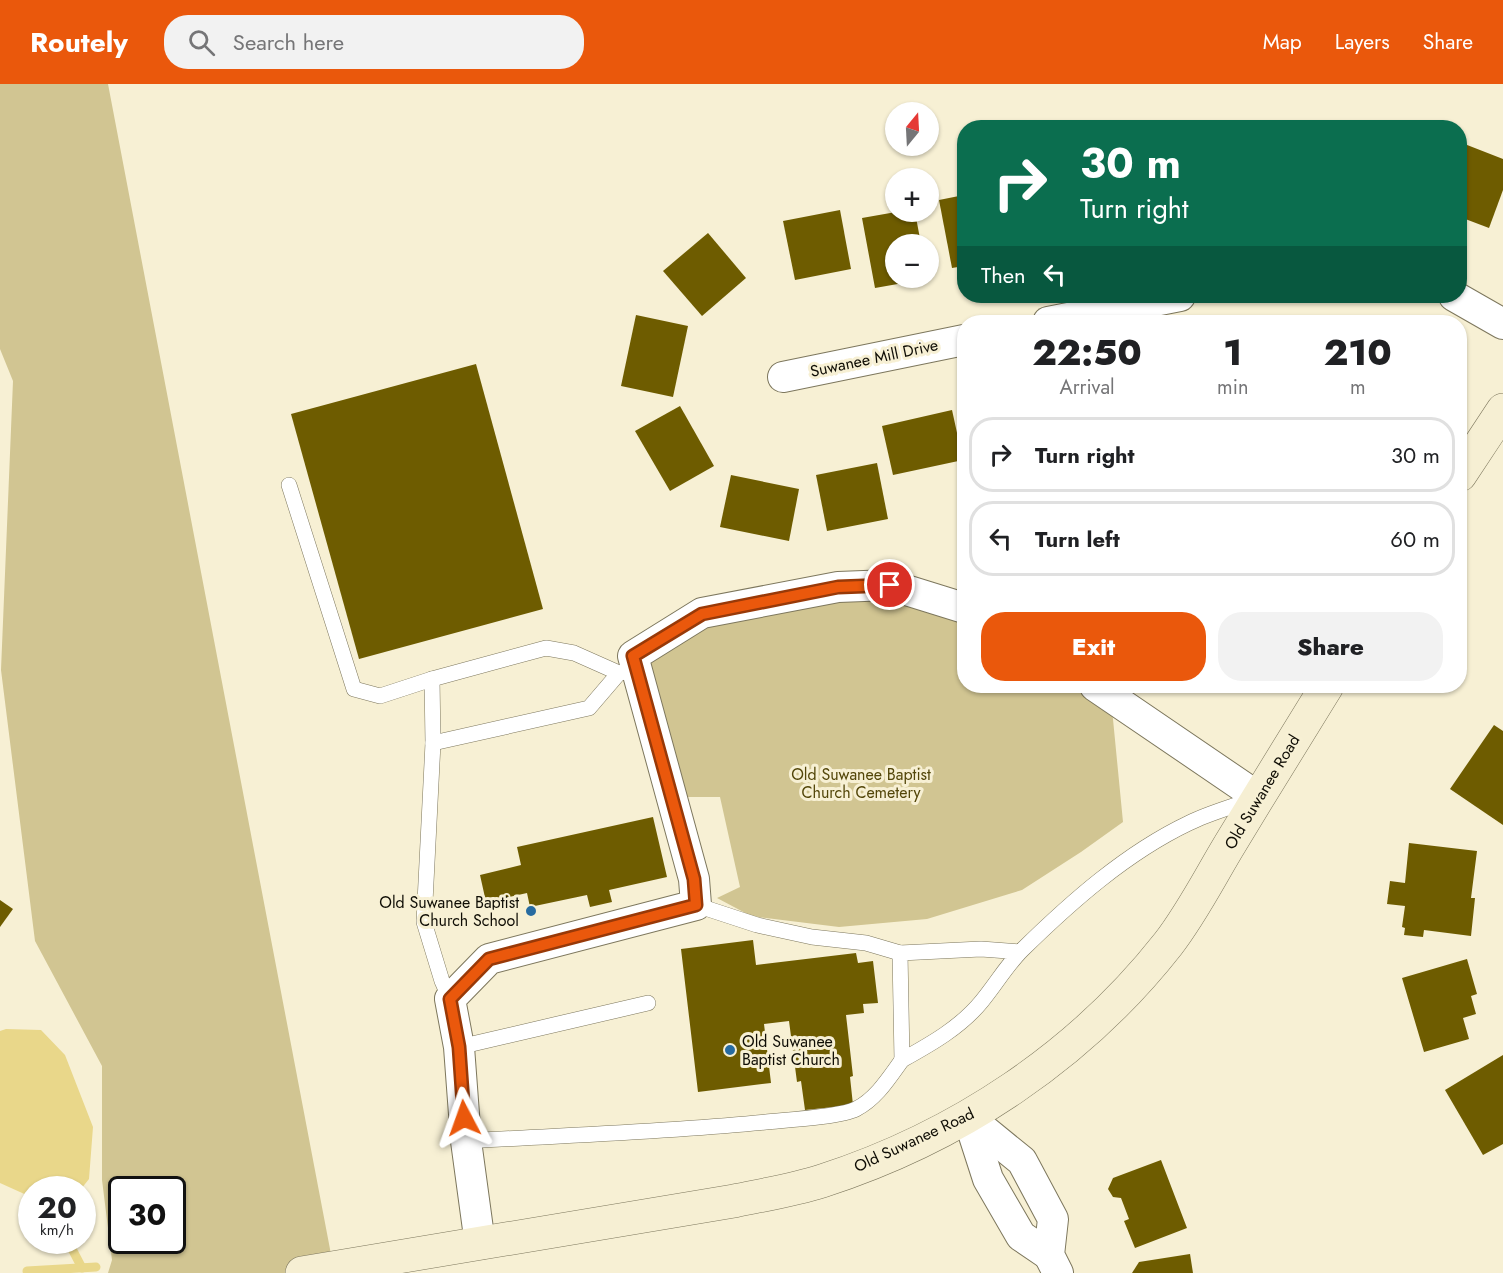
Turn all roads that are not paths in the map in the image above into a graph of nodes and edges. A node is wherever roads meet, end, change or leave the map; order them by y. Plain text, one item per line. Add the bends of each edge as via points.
1 (1144, 303) edge
2 (1466, 303) edge
3 (1084, 315) edge
4 (1503, 324) edge
5 (957, 341) edge
6 (783, 377) dead end
7 (1503, 410) edge
8 (1467, 464) edge
9 (289, 485) dead end
10 (957, 606) edge
11 (628, 672) junction
12 (432, 679) junction
13 (1105, 693) edge
14 (1323, 693) edge
15 (433, 743) junction
16 (1258, 797) junction
17 (696, 905) junction
18 (1020, 952) junction
19 (900, 953) junction
20 (450, 999) junction
21 (648, 1003) dead end
22 (459, 1047) junction
23 (902, 1060) junction
24 (968, 1117) junction
25 (466, 1141) junction
26 (480, 1244) junction
27 (1053, 1264) edge
28 (302, 1273) edge

1 - 3 street
2 - 4 street
5 - 6 street, Suwanee Mill Drive
7 - 8 street
9 - 12 lane via 354,689 380,696
10 - 11 street via 890,585 838,587 702,614 633,656
11 - 12 lane via 574,653 546,648
11 - 15 lane via 589,708
11 - 17 street via 694,879
12 - 15 lane
13 - 16 street
14 - 16 street, Old Suwanee Road
15 - 20 lane via 424,922
16 - 18 lane via 1189,823 1135,854
16 - 24 street, Old Suwanee Road via 1170,942 1135,984 1103,1017 1034,1075
17 - 19 lane via 757,926 866,943
17 - 20 street via 489,959
18 - 19 lane via 981,949
18 - 23 lane via 966,1017
19 - 23 lane
20 - 22 street
21 - 22 lane
22 - 25 street
23 - 25 lane via 880,1089 853,1110 684,1130
24 - 26 street, Old Suwanee Road via 822,1181 734,1202
24 - 27 street via 988,1179 1021,1236
25 - 26 street
26 - 28 street, Old Suwanee Road

